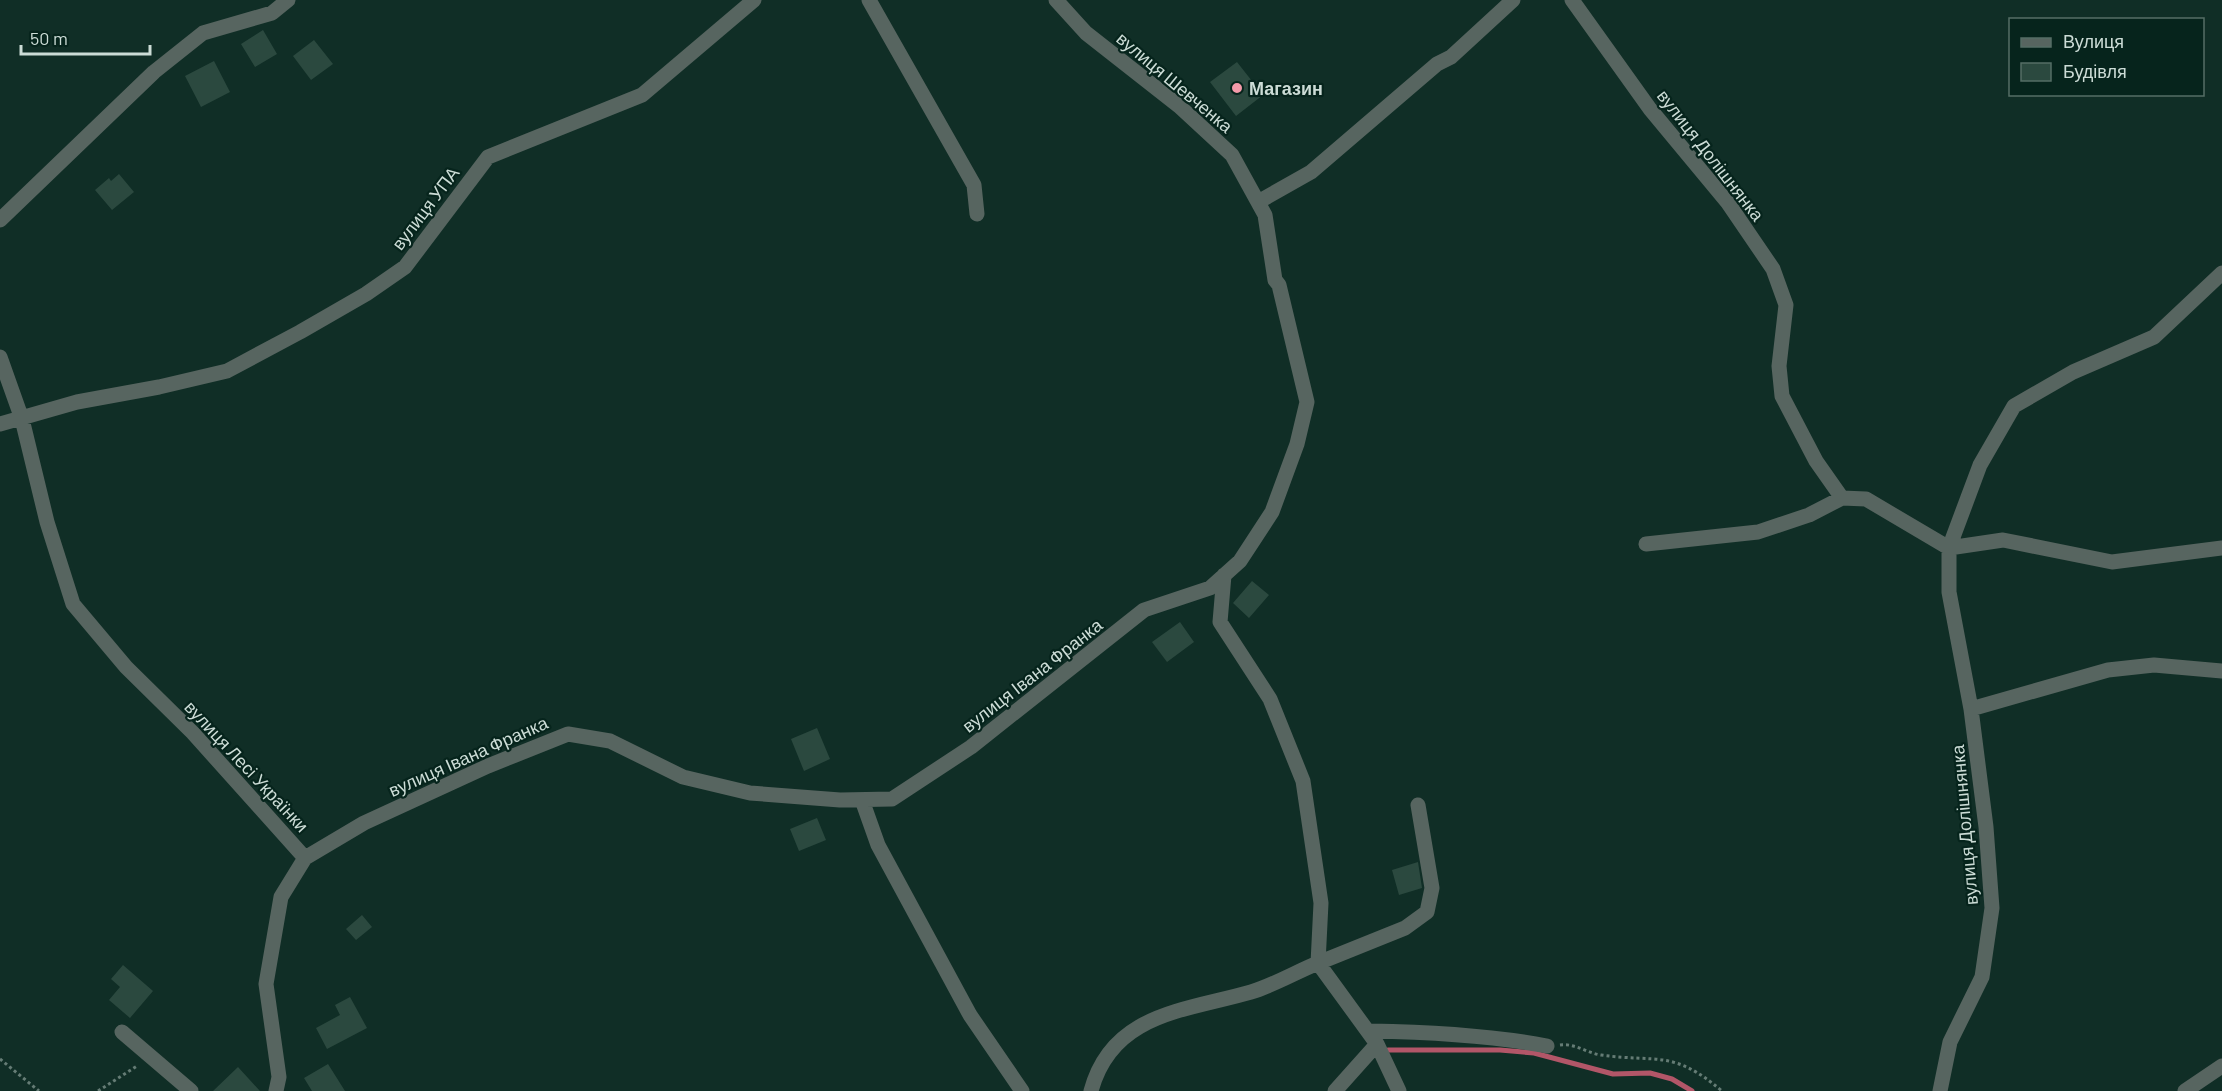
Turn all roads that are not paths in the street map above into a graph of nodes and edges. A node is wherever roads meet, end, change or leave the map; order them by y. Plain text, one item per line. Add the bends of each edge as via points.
1 (288, 0) edge
2 (754, 0) edge
3 (869, 0) edge
4 (1056, 0) edge
5 (1513, 0) edge
6 (1572, 0) edge
7 (1258, 202) junction
8 (977, 214) dead end
9 (0, 220) edge
10 (2222, 273) edge
11 (0, 357) edge
12 (22, 420) junction
13 (0, 424) edge
14 (1842, 498) junction
15 (1646, 544) dead end
16 (1948, 548) junction
17 (2222, 548) edge
18 (1224, 575) junction
19 (2222, 671) edge
20 (1971, 709) junction
21 (862, 800) junction
22 (1418, 805) dead end
23 (305, 858) junction
24 (1318, 963) junction
25 (122, 1032) dead end
26 (1373, 1037) junction
27 (1547, 1046) road end
28 (2222, 1066) edge
29 (191, 1091) edge
30 (276, 1091) edge
31 (1022, 1091) edge
32 (1091, 1091) edge
33 (1335, 1091) edge
34 (1399, 1091) edge
35 (1940, 1091) edge
36 (2185, 1091) edge

1 - 9 street via 272,13 203,33 154,72
2 - 12 street, вулиця УПА via 642,95 488,158 405,267 310,327 227,371 77,402
3 - 8 street via 974,185
4 - 7 street, вулиця Шевченка via 1086,33 1179,105 1232,155
5 - 7 street via 1451,57 1437,64 1311,172
6 - 14 street, вулиця Долішнянка via 1650,109 1728,203 1773,269 1786,305 1779,366 1782,396 1816,461
7 - 18 street, вулиця Івана Франка via 1265,215 1275,280 1307,402 1297,444 1272,512 1240,561
10 - 16 street, вулиця Долішнянка via 2154,337 2073,372 2014,406 1980,465
11 - 12 street
12 - 13 street, вулиця УПА
12 - 23 street, вулиця Лесі Українки via 47,522 73,604
14 - 15 street via 1809,515 1758,532
14 - 16 street via 1866,499
16 - 17 street via 2003,540 2112,562
16 - 20 street, вулиця Долішнянка via 1949,592
18 - 21 street, вулиця Івана Франка via 1210,588 1144,610 971,747 892,799
18 - 24 street via 1220,622 1270,699 1303,781 1321,903
19 - 20 street via 2154,665 2108,670
20 - 35 street, вулиця Долішнянка via 1992,908 1982,977 1950,1042
21 - 23 street, вулиця Івана Франка via 750,793 683,777 610,741 568,734 364,823
21 - 31 street via 878,845 970,1015
22 - 24 street via 1432,888 1427,912 1405,928
23 - 30 street, вулиця Лесі Українки via 281,897 266,984 279,1077
24 - 26 street
24 - 32 street via 1253,991 1172,1011 1127,1033 1097,1067
25 - 29 street
26 - 27 street via 1475,1037
26 - 33 street
26 - 34 street
28 - 36 street

